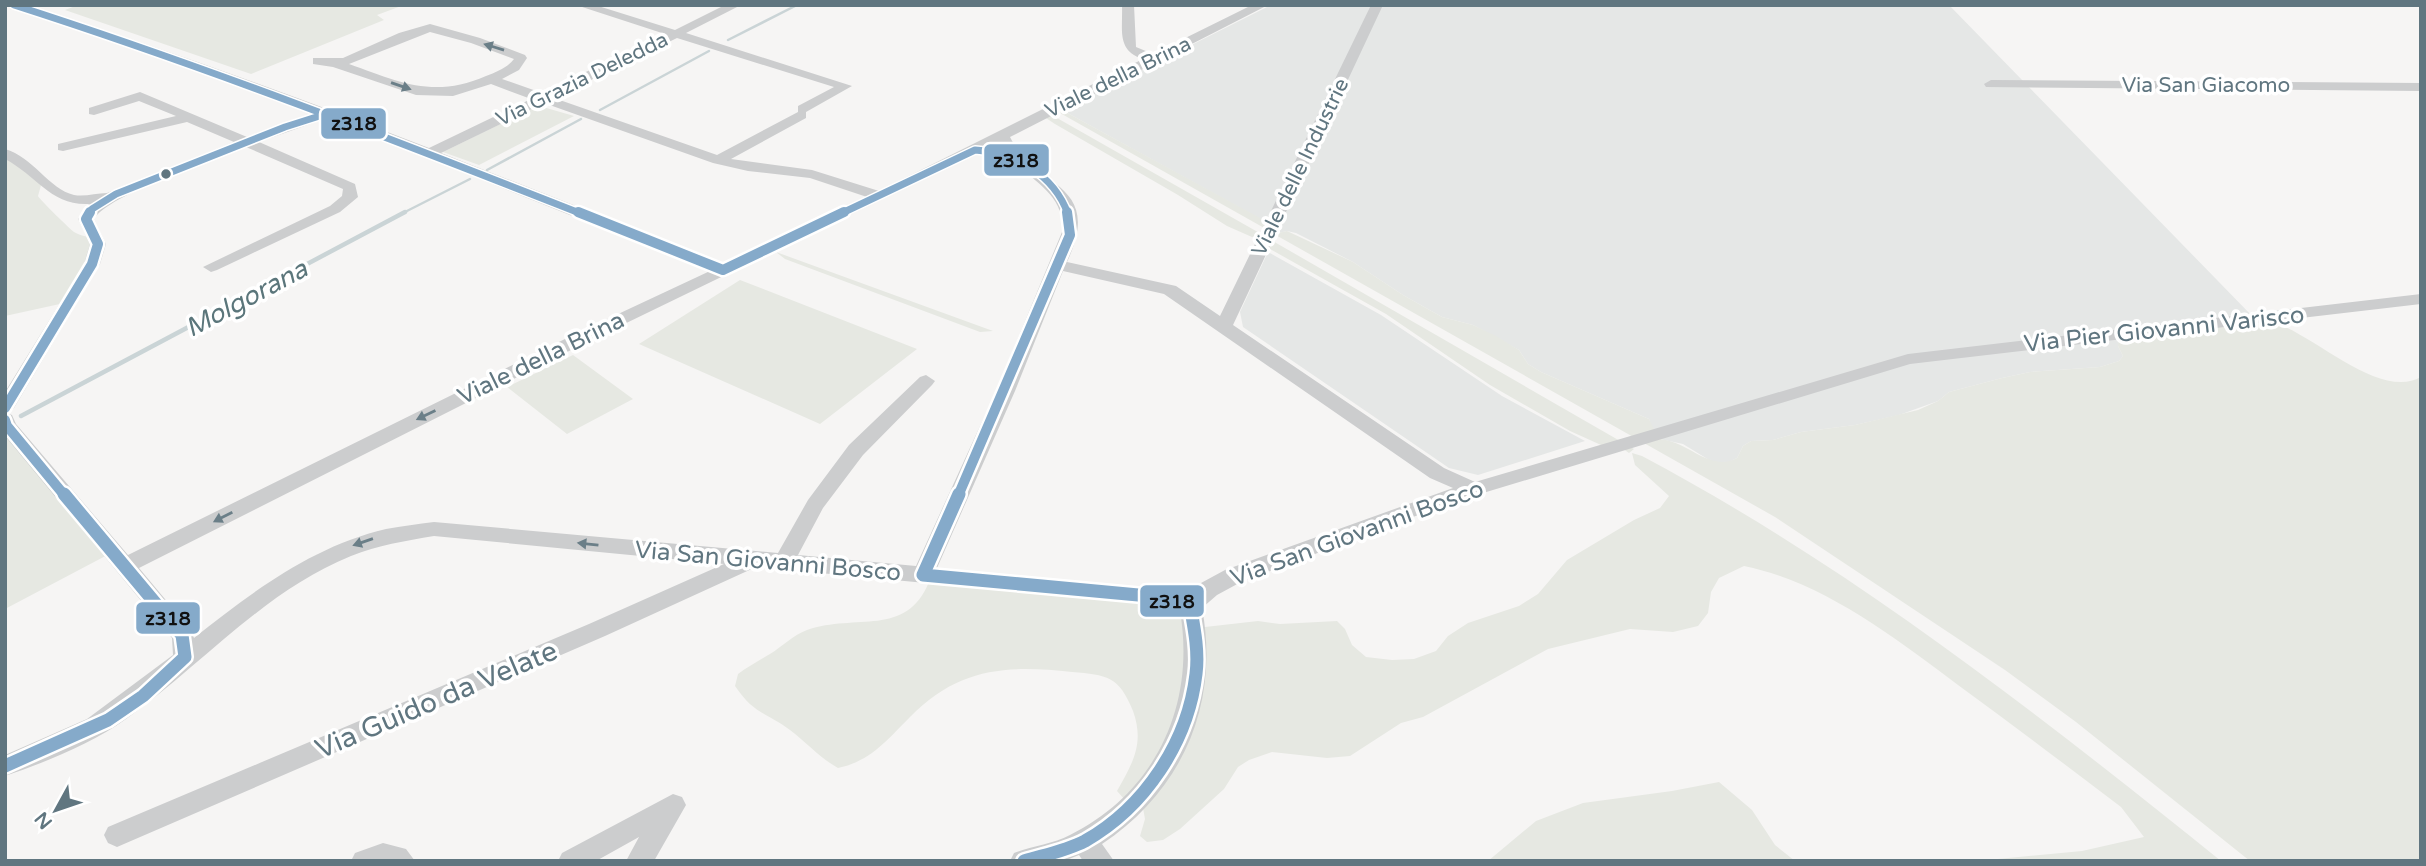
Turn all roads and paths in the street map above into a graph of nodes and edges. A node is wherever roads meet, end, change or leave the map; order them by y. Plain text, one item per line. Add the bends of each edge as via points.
1 (582, 5) edge
2 (735, 5) edge
3 (1128, 5) edge
4 (1262, 5) edge
5 (1377, 5) edge
6 (16, 6) edge
7 (5, 9) edge
8 (407, 19) dead end
9 (431, 28) junction
10 (676, 34) junction
11 (1154, 59) junction
12 (318, 61) dead end
13 (337, 64) junction
14 (491, 80) junction
15 (1991, 84) dead end
16 (2421, 87) edge
17 (542, 99) junction
18 (94, 111) dead end
19 (323, 111) junction
20 (188, 117) junction
21 (1002, 135) junction
22 (244, 143) junction
23 (63, 147) dead end
24 (5, 153) edge
25 (430, 153) junction
26 (967, 153) junction
27 (1014, 156) junction
28 (718, 160) junction
29 (116, 194) junction
30 (880, 196) junction
31 (1056, 265) junction
32 (211, 267) dead end
33 (723, 270) junction
34 (2421, 299) edge
35 (1223, 328) junction
36 (1908, 359) joint
37 (926, 381) dead end
38 (5, 408) edge
39 (5, 419) edge
40 (1437, 473) junction
41 (1474, 489) junction
42 (1443, 498) junction
43 (119, 559) junction
44 (753, 560) junction
45 (783, 563) junction
46 (923, 575) junction
47 (1193, 615) junction
48 (185, 657) junction
49 (5, 766) edge
50 (117, 835) dead end
51 (1082, 842) junction
52 (363, 861) edge
53 (402, 861) edge
54 (571, 861) edge
55 (639, 861) edge
56 (1023, 861) edge
57 (1101, 861) edge

1 - 10 street
2 - 10 street, Via Grazia Deledda
3 - 11 street via 1131,50
4 - 11 street, Viale della Brina
5 - 35 street, Viale delle Industrie
6 - 7 street
6 - 19 street
8 - 9 street
9 - 13 street
14 -> 9 street via 514,68 521,58
10 - 17 street, Via Grazia Deledda
10 - 28 street via 845,86
11 - 21 street, Viale della Brina
12 - 13 street
13 -> 14 street via 429,94 458,93
14 - 17 street
15 - 16 street, Via San Giacomo
17 - 25 street, Via Grazia Deledda
17 - 28 street
18 - 20 street via 140,96
19 - 22 street
19 - 25 street
20 - 22 street
20 - 23 street
21 - 26 street, Viale della Brina
21 - 27 street
22 - 29 street
22 - 32 street via 350,187 350,197 335,209
24 - 29 street via 20,159 63,199 89,201
25 - 33 street
26 - 27 street via 997,150
26 - 30 street, Viale della Brina
27 - 31 street via 1056,191 1068,208 1070,233
28 - 30 street via 812,174
29 - 38 street via 92,209 86,222 97,244 92,264
30 - 33 street, Viale della Brina
31 - 35 street via 1161,286
31 - 46 street via 1028,340
33 -> 43 street, Viale della Brina
34 - 36 street, Via Pier Giovanni Varisco
35 - 40 street
36 - 41 street, Via San Giovanni Bosco
37 - 45 street via 856,450 815,505
39 - 43 street
40 - 41 street
40 - 42 street
41 - 42 street, Via San Giovanni Bosco
42 - 47 street, Via San Giovanni Bosco via 1233,576 1209,589
43 - 48 street via 182,635
44 - 45 street, Via San Giovanni Bosco
44 -> 48 street, Via San Giovanni Bosco via 434,528 400,531 321,559 269,591
44 - 50 street, Via Guido da Velate
45 - 46 street, Via San Giovanni Bosco
46 - 47 street, Via San Giovanni Bosco via 1149,596
47 - 51 street via 1193,690 1172,754 1140,798
48 - 49 street, Via San Giovanni Bosco via 150,689 96,726
51 - 56 street
51 - 57 street
52 - 53 street via 381,853
54 - 55 street via 673,805

